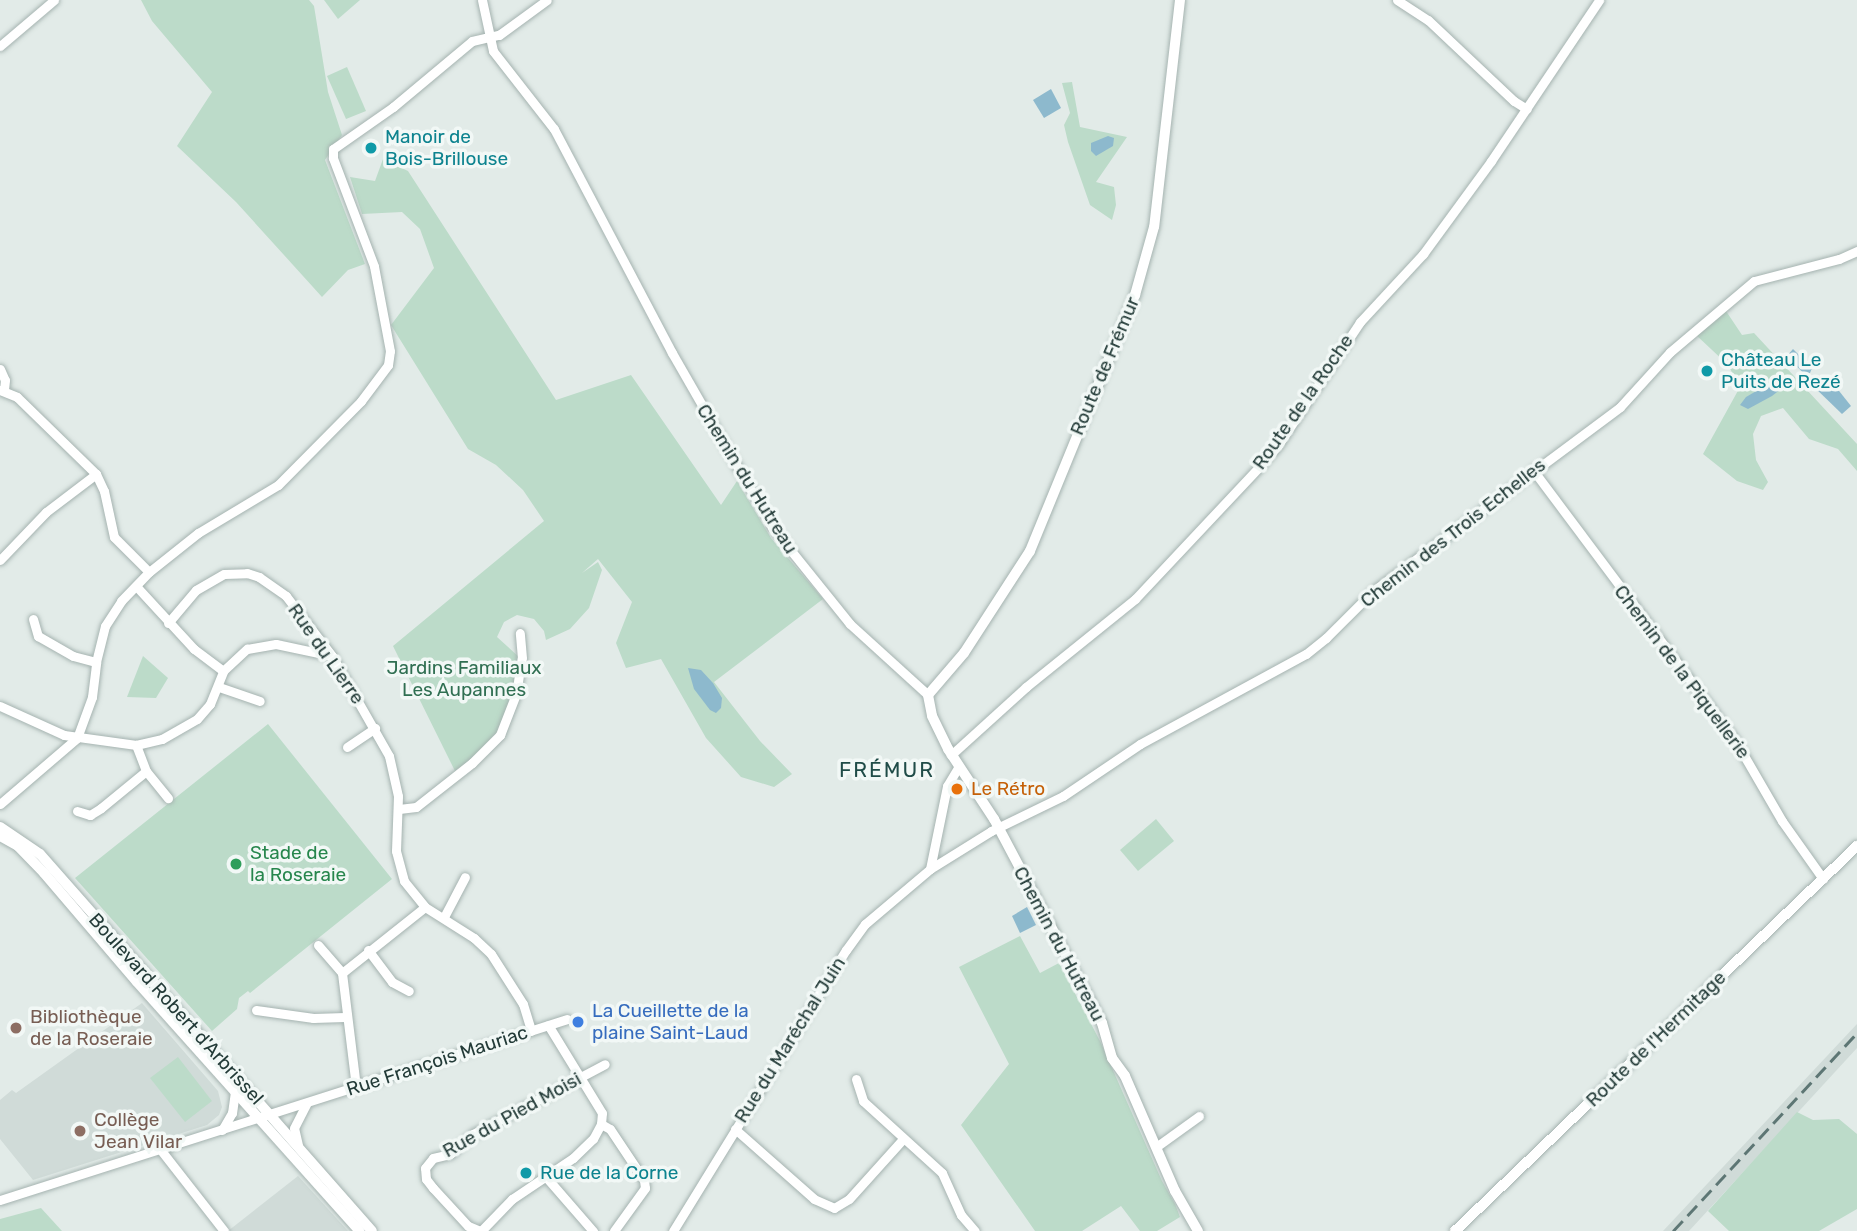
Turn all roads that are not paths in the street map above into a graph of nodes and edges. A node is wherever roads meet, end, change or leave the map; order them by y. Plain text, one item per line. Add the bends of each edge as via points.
1 (54, 0) edge
2 (482, 0) edge
3 (547, 0) edge
4 (1181, 0) edge
5 (1396, 0) edge
6 (1599, 0) edge
7 (490, 36) junction
8 (0, 46) edge
9 (1527, 109) junction
10 (1857, 251) edge
11 (0, 369) edge
12 (2, 390) edge
13 (1533, 470) junction
14 (96, 474) junction
15 (0, 560) edge
16 (149, 572) junction
17 (136, 586) junction
18 (33, 619) dead end
19 (168, 623) junction
20 (520, 633) dead end
21 (332, 656) junction
22 (96, 662) junction
23 (223, 671) junction
24 (219, 687) junction
25 (928, 695) junction
26 (260, 701) dead end
27 (0, 706) edge
28 (375, 728) junction
29 (77, 738) junction
30 (136, 744) junction
31 (347, 747) dead end
32 (951, 755) junction
33 (958, 766) junction
34 (146, 771) junction
35 (168, 798) dead end
36 (0, 804) edge
37 (399, 809) junction
38 (77, 811) dead end
39 (0, 827) edge
40 (999, 829) junction
41 (0, 836) edge
42 (1857, 846) edge
43 (930, 869) junction
44 (465, 877) dead end
45 (1823, 879) junction
46 (425, 907) junction
47 (443, 917) junction
48 (318, 944) dead end
49 (368, 950) junction
50 (342, 973) junction
51 (409, 991) dead end
52 (256, 1010) dead end
53 (345, 1017) junction
54 (567, 1019) dead end
55 (548, 1025) junction
56 (531, 1031) junction
57 (605, 1063) dead end
58 (579, 1077) junction
59 (856, 1079) dead end
60 (356, 1087) junction
61 (235, 1091) junction
62 (307, 1102) junction
63 (263, 1115) junction
64 (1199, 1116) dead end
65 (601, 1125) junction
66 (736, 1129) junction
67 (222, 1130) junction
68 (904, 1139) junction
69 (1156, 1147) junction
70 (160, 1149) junction
71 (300, 1151) junction
72 (546, 1177) junction
73 (0, 1200) edge
74 (971, 1230) edge
75 (224, 1231) edge
76 (360, 1231) edge
77 (372, 1231) edge
78 (481, 1231) edge
79 (593, 1231) edge
80 (614, 1231) edge
81 (673, 1231) edge
82 (1198, 1231) edge
83 (1455, 1231) edge

1 - 8 street
2 - 7 street, Chemin du Hutreau
3 - 7 street via 499,35
4 - 25 street, Route de Frémur via 1154,227 1138,286 1044,524 964,653
5 - 9 street via 1427,20
6 - 9 street, Route de la Roche
7 - 16 street via 462,48 332,153 373,266 390,358 376,382 283,481 252,503 222,516
7 - 25 street, Chemin du Hutreau via 496,56 554,129 672,353 777,534 850,624
9 - 32 street, Route de la Roche via 1423,254 1360,322 1259,467 1135,599
10 - 13 street, Chemin des Trois Echelles via 1754,281 1670,352 1620,407
11 - 12 street via 5,380
12 - 14 street via 17,397
13 - 40 street, Chemin des Trois Echelles via 1371,592 1306,654 1140,744 1063,796
13 - 45 street, Chemin de la Piquellerie via 1735,740 1782,821
14 - 15 street via 46,512
14 - 16 street via 114,537
16 - 17 street
17 - 19 street
17 - 22 street via 112,611
18 - 22 street via 38,636 73,656
19 - 21 street, Rue du Lierre via 196,590 224,574 247,573 286,597
19 - 23 street
20 - 37 street via 522,658 516,694 500,735 481,756 416,807
21 - 23 street via 296,646 259,645 247,649
21 - 28 street, Rue du Lierre
22 - 29 street via 92,697
23 - 24 street
24 - 26 street
24 - 30 street via 210,704 184,728
25 - 32 street, Chemin du Hutreau via 932,716
27 - 29 street
28 - 31 street
28 - 37 street, Rue du Lierre via 389,756
29 - 30 street
29 - 36 street
30 - 34 street
32 - 33 street, Chemin du Hutreau
33 - 40 street, Chemin du Hutreau
33 - 43 street via 947,786
34 - 35 street
34 - 38 street via 102,808 90,814
37 - 46 street, Rue du Lierre via 399,867 411,893
39 - 63 street, Boulevard Robert d'Arbrissel via 40,854
40 - 43 street, Rue du Maréchal Juin
40 - 69 street, Chemin du Hutreau via 1101,1023 1112,1058 1125,1076
41 - 61 street, Boulevard Robert d'Arbrissel via 18,846 44,873
42 - 45 street, Route de l'Hermitage
43 - 66 street, Rue du Maréchal Juin via 864,924
44 - 47 street
45 - 83 street, Route de l'Hermitage
46 - 47 street, Rue du Lierre
46 - 49 street
47 - 56 street, Rue du Lierre via 491,954 523,1004
48 - 50 street
49 - 50 street
49 - 51 street via 393,982
50 - 53 street
52 - 53 street
53 - 60 street
54 - 55 street, Rue François Mauriac
55 - 56 street, Rue François Mauriac
55 - 58 street
56 - 60 street, Rue François Mauriac
57 - 58 street, Rue du Pied Moisi
58 - 65 street via 602,1113
58 - 78 street, Rue du Pied Moisi via 473,1134 450,1154 433,1158 425,1168 433,1188 468,1226
59 - 68 street via 863,1101
60 - 62 street, Rue François Mauriac
61 - 63 street, Boulevard Robert d'Arbrissel
61 - 67 street via 232,1113
62 - 63 street, Rue François Mauriac
62 - 71 street via 294,1128
63 - 67 street, Rue François Mauriac
63 - 71 street, Boulevard Robert d'Arbrissel
63 - 76 street, Boulevard Robert d'Arbrissel
64 - 69 street
65 - 72 street via 593,1139
65 - 80 street via 610,1129 645,1188
66 - 68 street via 814,1199 834,1208 849,1199
66 - 81 street, Rue du Maréchal Juin
67 - 70 street, Rue François Mauriac
68 - 74 street via 942,1173
69 - 82 street, Chemin du Hutreau
70 - 73 street, Rue François Mauriac
70 - 75 street
71 - 77 street, Boulevard Robert d'Arbrissel
72 - 78 street via 512,1199
72 - 79 street

